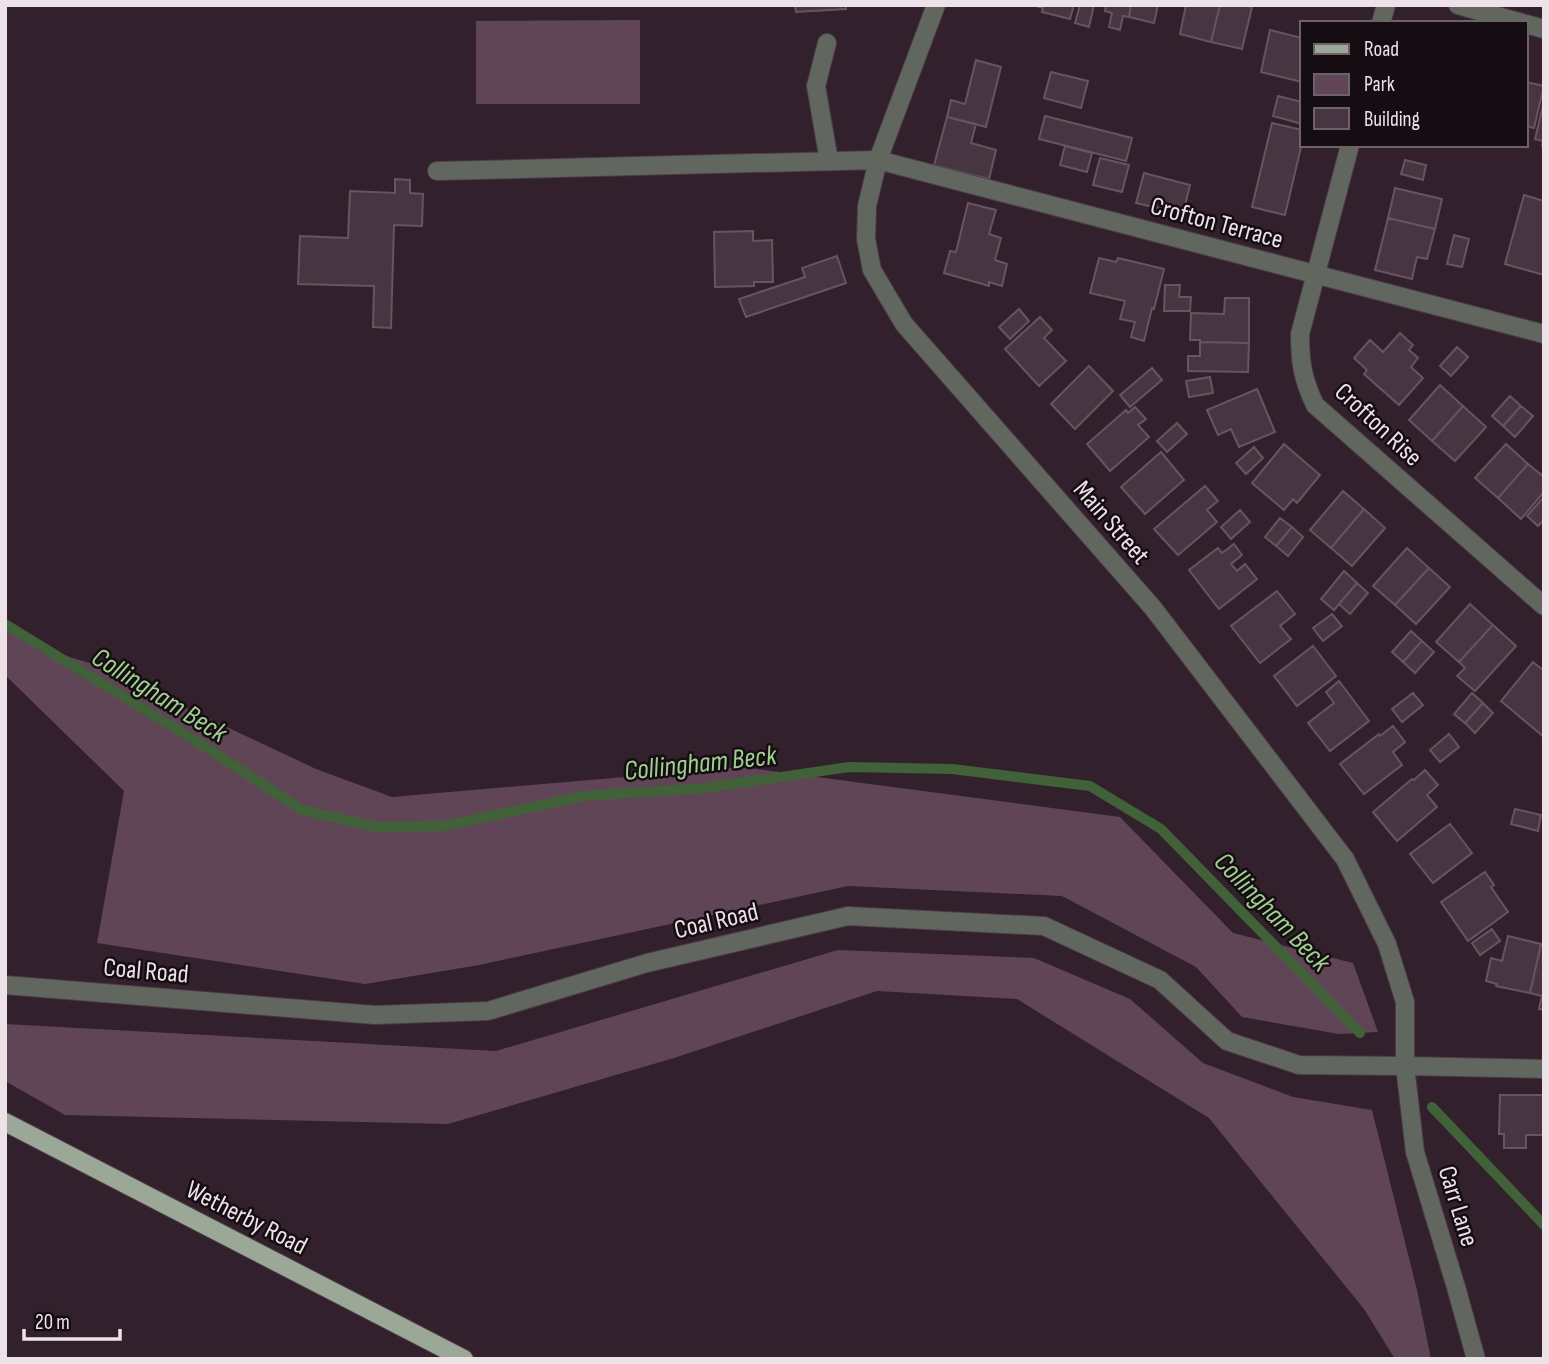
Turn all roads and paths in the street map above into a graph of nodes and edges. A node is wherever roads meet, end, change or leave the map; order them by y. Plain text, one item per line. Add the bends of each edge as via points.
1 (936, 5) edge
2 (1458, 5) edge
3 (1517, 21) edge
4 (827, 43) dead end
5 (1349, 147) edge
6 (878, 160) junction
7 (829, 161) junction
8 (437, 171) dead end
9 (1316, 275) junction
10 (1544, 334) edge
11 (1544, 606) edge
12 (5, 985) edge
13 (1405, 1066) junction
14 (1544, 1069) edge
15 (5, 1122) edge
16 (464, 1359) edge
17 (1476, 1359) edge

1 - 6 street, Main Street
2 - 3 street
4 - 7 street via 816,86
5 - 9 street, Crofton Rise
6 - 7 street, Crofton Terrace
6 - 9 street, Crofton Terrace
6 - 13 street, Main Street via 867,206 866,239 872,270 904,324 1153,608 1345,859 1387,944 1405,1002
7 - 8 street, Crofton Terrace
9 - 10 street, Crofton Terrace
9 - 11 street, Crofton Rise via 1300,334 1305,383 1315,405
12 - 13 street, Coal Road via 375,1015 488,1011 647,963 848,916 1044,926 1160,980 1227,1041 1299,1065
13 - 14 street, Coal Road
13 - 17 street, Carr Lane via 1415,1152
15 - 16 main road, Wetherby Road

